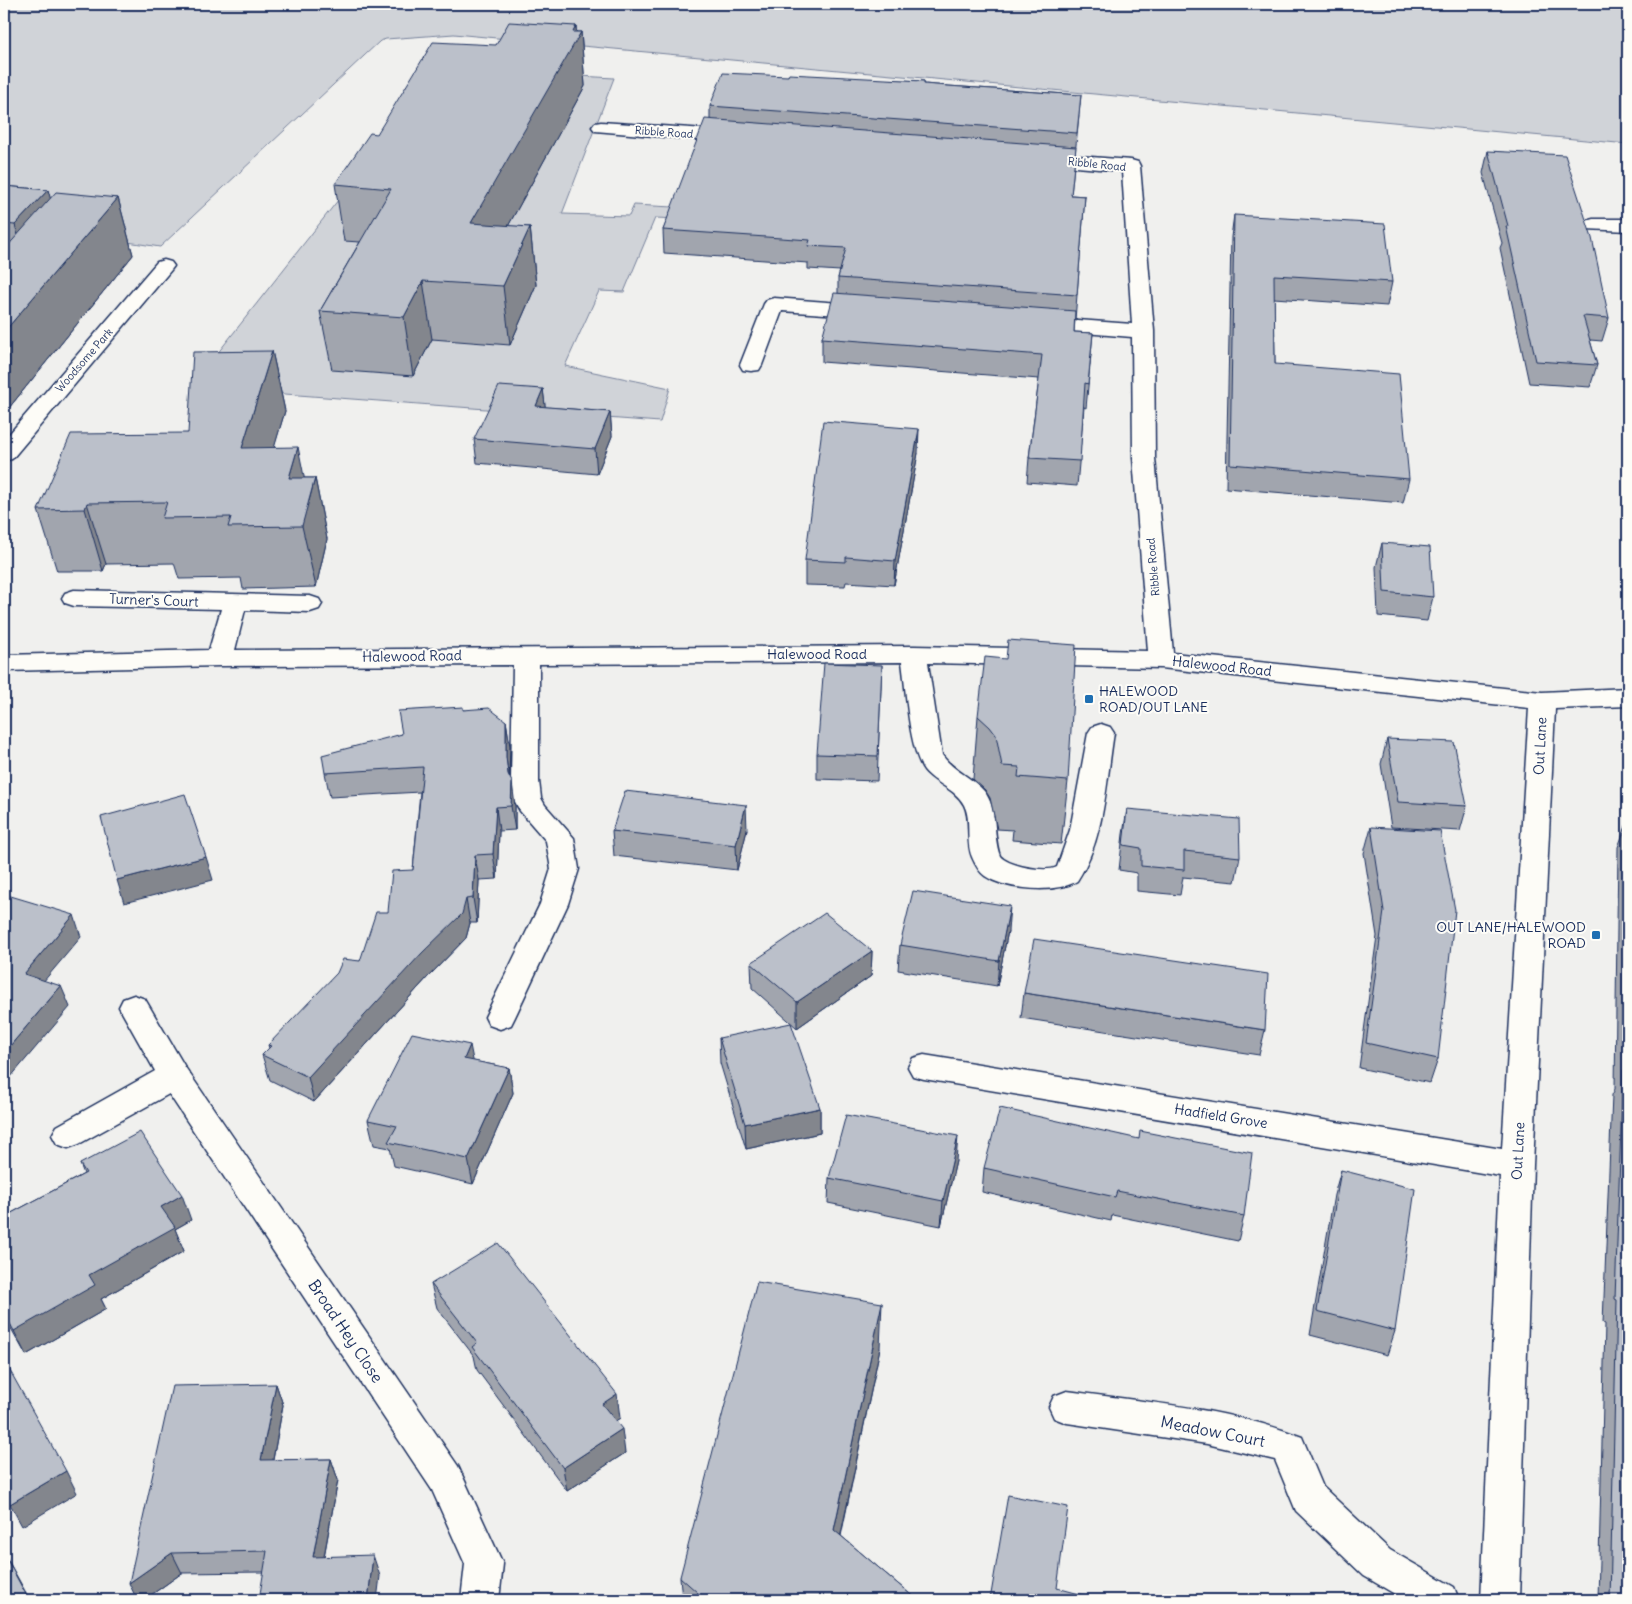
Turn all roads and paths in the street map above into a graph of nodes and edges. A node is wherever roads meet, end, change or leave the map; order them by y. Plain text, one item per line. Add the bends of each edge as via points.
1 (602, 127) dead end
2 (760, 139) edge
3 (1023, 158) edge
4 (1593, 224) dead end
5 (1628, 225) edge
6 (164, 266) dead end
7 (884, 312) edge
8 (1014, 322) edge
9 (1143, 331) junction
10 (751, 365) dead end
11 (4, 454) edge
12 (74, 598) dead end
13 (235, 603) junction
14 (310, 604) dead end
15 (914, 654) junction
16 (526, 655) junction
17 (220, 658) junction
18 (1161, 660) junction
19 (4, 663) edge
20 (1628, 697) edge
21 (1542, 701) junction
22 (1101, 733) dead end
23 (134, 1007) dead end
24 (500, 1017) dead end
25 (924, 1067) dead end
26 (174, 1076) junction
27 (68, 1135) dead end
28 (1517, 1165) junction
29 (1067, 1407) dead end
30 (480, 1600) edge
31 (1440, 1600) edge
32 (1500, 1600) edge

1 - 2 street, Ribble Road
3 - 9 street, Ribble Road via 1131,166
4 - 5 street
6 - 11 street, Woodsome Park
7 - 10 street via 774,304
8 - 9 street
9 - 18 street, Ribble Road via 1144,458
12 - 13 street, Turner's Court
13 - 14 street, Turner's Court
13 - 17 street
15 - 16 street, Halewood Road
15 - 18 street, Halewood Road
15 - 22 street via 929,755 940,773 976,800 980,809 983,850 990,864 1001,872 1050,880 1067,874 1074,864 1084,827
16 - 17 street, Halewood Road
16 - 24 street via 527,798 534,811 560,838 565,869 554,904
17 - 19 street, Halewood Road
18 - 21 street, Halewood Road
20 - 21 street, Halewood Road
21 - 28 street, Out Lane
23 - 26 street, Broad Hey Close
25 - 28 street, Hadfield Grove
26 - 27 street
26 - 30 street, Broad Hey Close via 445,1478 484,1564
28 - 32 street, Out Lane
29 - 31 street, Meadow Court via 1207,1428 1266,1440 1289,1449 1309,1499 1377,1563

